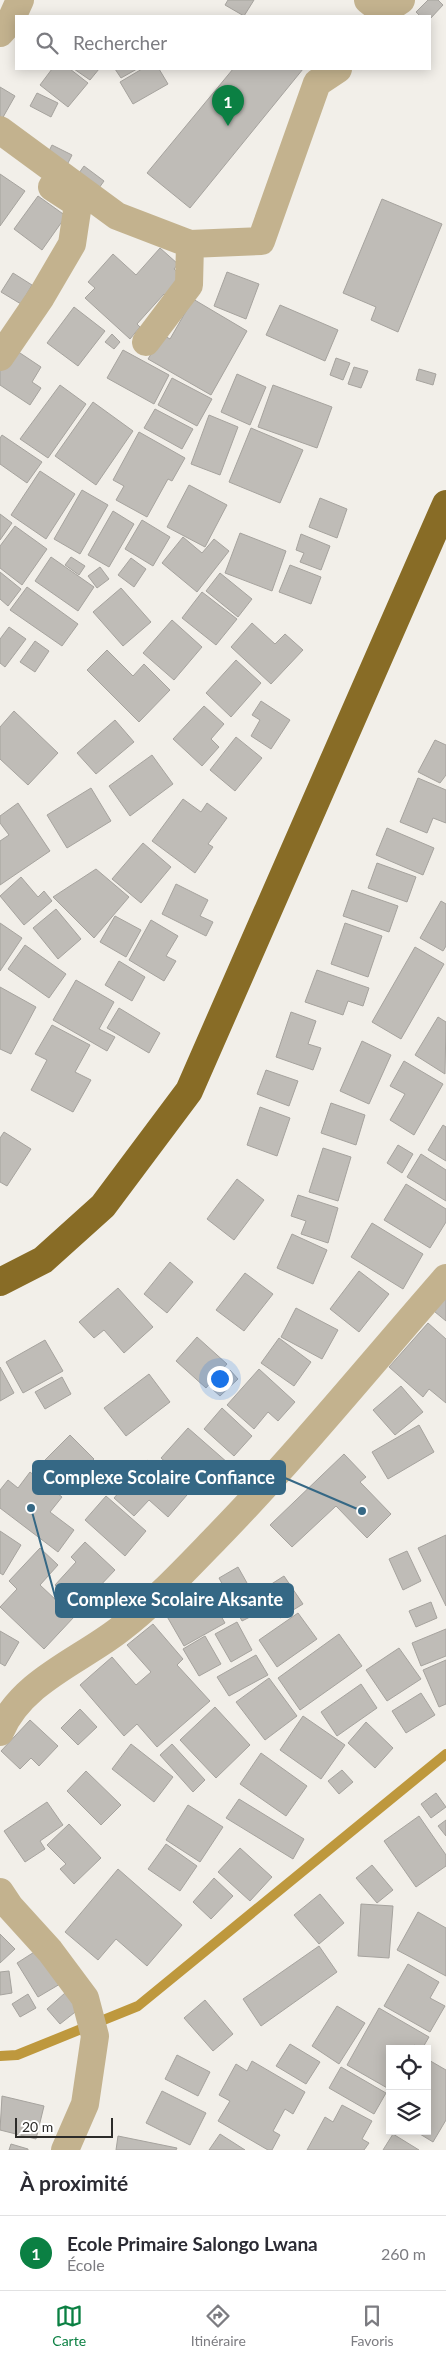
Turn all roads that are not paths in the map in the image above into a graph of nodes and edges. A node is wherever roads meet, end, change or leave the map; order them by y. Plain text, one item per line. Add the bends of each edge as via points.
1 (20, 0) edge
2 (0, 33) edge
3 (336, 70) edge
4 (0, 130) edge
5 (0, 153) edge
6 (190, 244) junction
7 (146, 342) dead end
8 (0, 357) edge
9 (446, 504) edge
10 (446, 1278) edge
11 (0, 1282) edge
12 (0, 1732) edge
13 (0, 1892) edge
14 (65, 2150) edge

1 - 2 street via 10,22
3 - 6 street via 317,82 260,241
4 - 6 street via 116,216
5 - 8 street via 78,204 72,244
6 - 7 street via 189,285
9 - 11 highway via 189,1091 103,1206 43,1260
10 - 12 street via 256,1498 160,1596 117,1632 32,1689 5,1720
13 - 14 street via 85,1998 95,2036 85,2104

